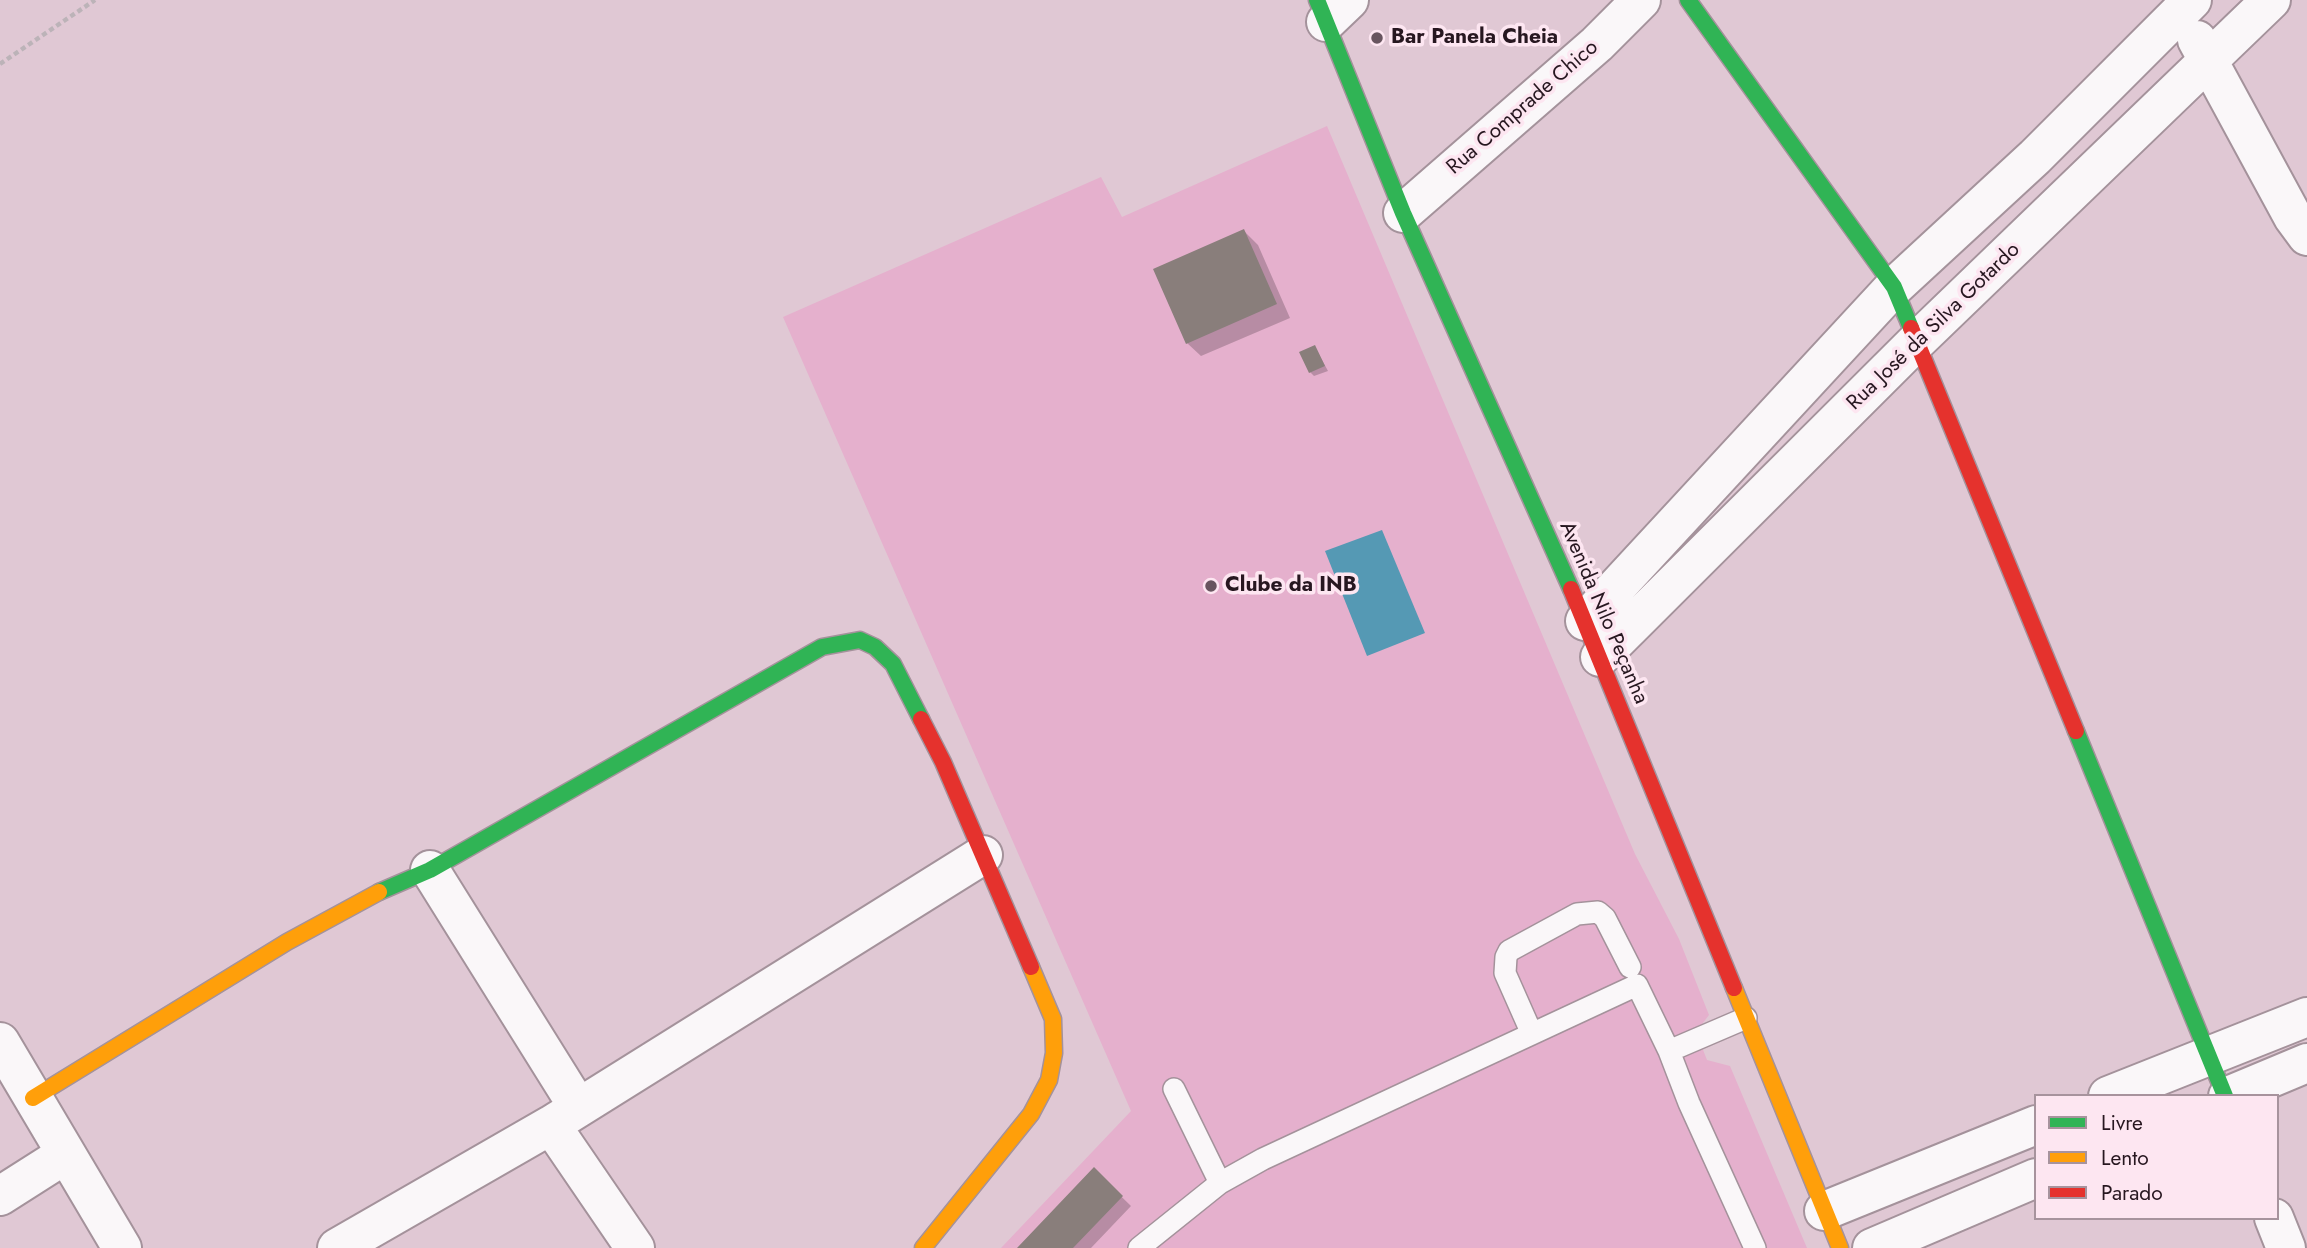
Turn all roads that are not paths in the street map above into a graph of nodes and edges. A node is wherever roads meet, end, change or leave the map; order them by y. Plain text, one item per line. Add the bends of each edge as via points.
1 (1641, 0) edge
2 (1688, 0) edge
3 (2271, 0) edge
4 (2186, 6) edge
5 (1331, 7) edge
6 (2208, 62) junction
7 (1403, 213) junction
8 (2307, 236) edge
9 (1894, 287) junction
10 (1916, 342) junction
11 (1585, 621) junction
12 (1600, 657) junction
13 (983, 855) junction
14 (430, 870) junction
15 (1630, 967) dead end
16 (2307, 1017) edge
17 (1746, 1018) junction
18 (1532, 1034) junction
19 (0, 1042) edge
20 (1669, 1051) junction
21 (2210, 1055) junction
22 (2307, 1063) edge
23 (1174, 1089) dead end
24 (2113, 1094) edge
25 (2226, 1094) edge
26 (2232, 1094) edge
27 (33, 1098) junction
28 (564, 1116) junction
29 (2034, 1126) edge
30 (66, 1154) junction
31 (2034, 1179) edge
32 (1220, 1183) junction
33 (0, 1196) edge
34 (1824, 1211) junction
35 (2275, 1220) edge
36 (122, 1248) edge
37 (337, 1248) edge
38 (635, 1248) edge
39 (923, 1248) edge
40 (1139, 1248) edge
41 (1755, 1248) edge
42 (1840, 1248) edge
43 (1872, 1248) edge
44 (2286, 1248) edge

1 - 7 street, Rua Comprade Chico
2 - 9 street
3 - 6 street, Rua José da Silva Gotardo
4 - 6 street
4 - 9 street via 2035,157
5 - 7 street, Avenida Nilo Peçanha
6 - 8 street
6 - 10 street, Rua José da Silva Gotardo
7 - 11 street, Avenida Nilo Peçanha
9 - 10 street
9 - 11 street
10 - 12 street, Rua José da Silva Gotardo
10 - 21 street
11 - 12 street, Avenida Nilo Peçanha
12 - 17 street, Avenida Nilo Peçanha
13 - 14 street via 893,664 860,640 822,647
13 - 28 street
13 - 39 street via 1053,1018 1054,1053 1049,1080 1031,1114
14 - 27 street via 390,886 287,942
14 - 28 street
15 - 18 lane via 1598,912 1577,914 1509,951 1505,973
16 - 21 street
17 - 20 lane
17 - 34 street, Avenida Nilo Peçanha
18 - 20 lane via 1637,985
18 - 32 lane via 1356,1114
19 - 27 street
20 - 41 lane
21 - 24 street
21 - 25 street
22 - 26 street
23 - 32 lane
27 - 30 street
28 - 37 street
28 - 38 street
29 - 34 street
30 - 33 street
30 - 36 street
31 - 43 street
32 - 40 lane
34 - 42 street, Avenida Nilo Peçanha
35 - 44 street

